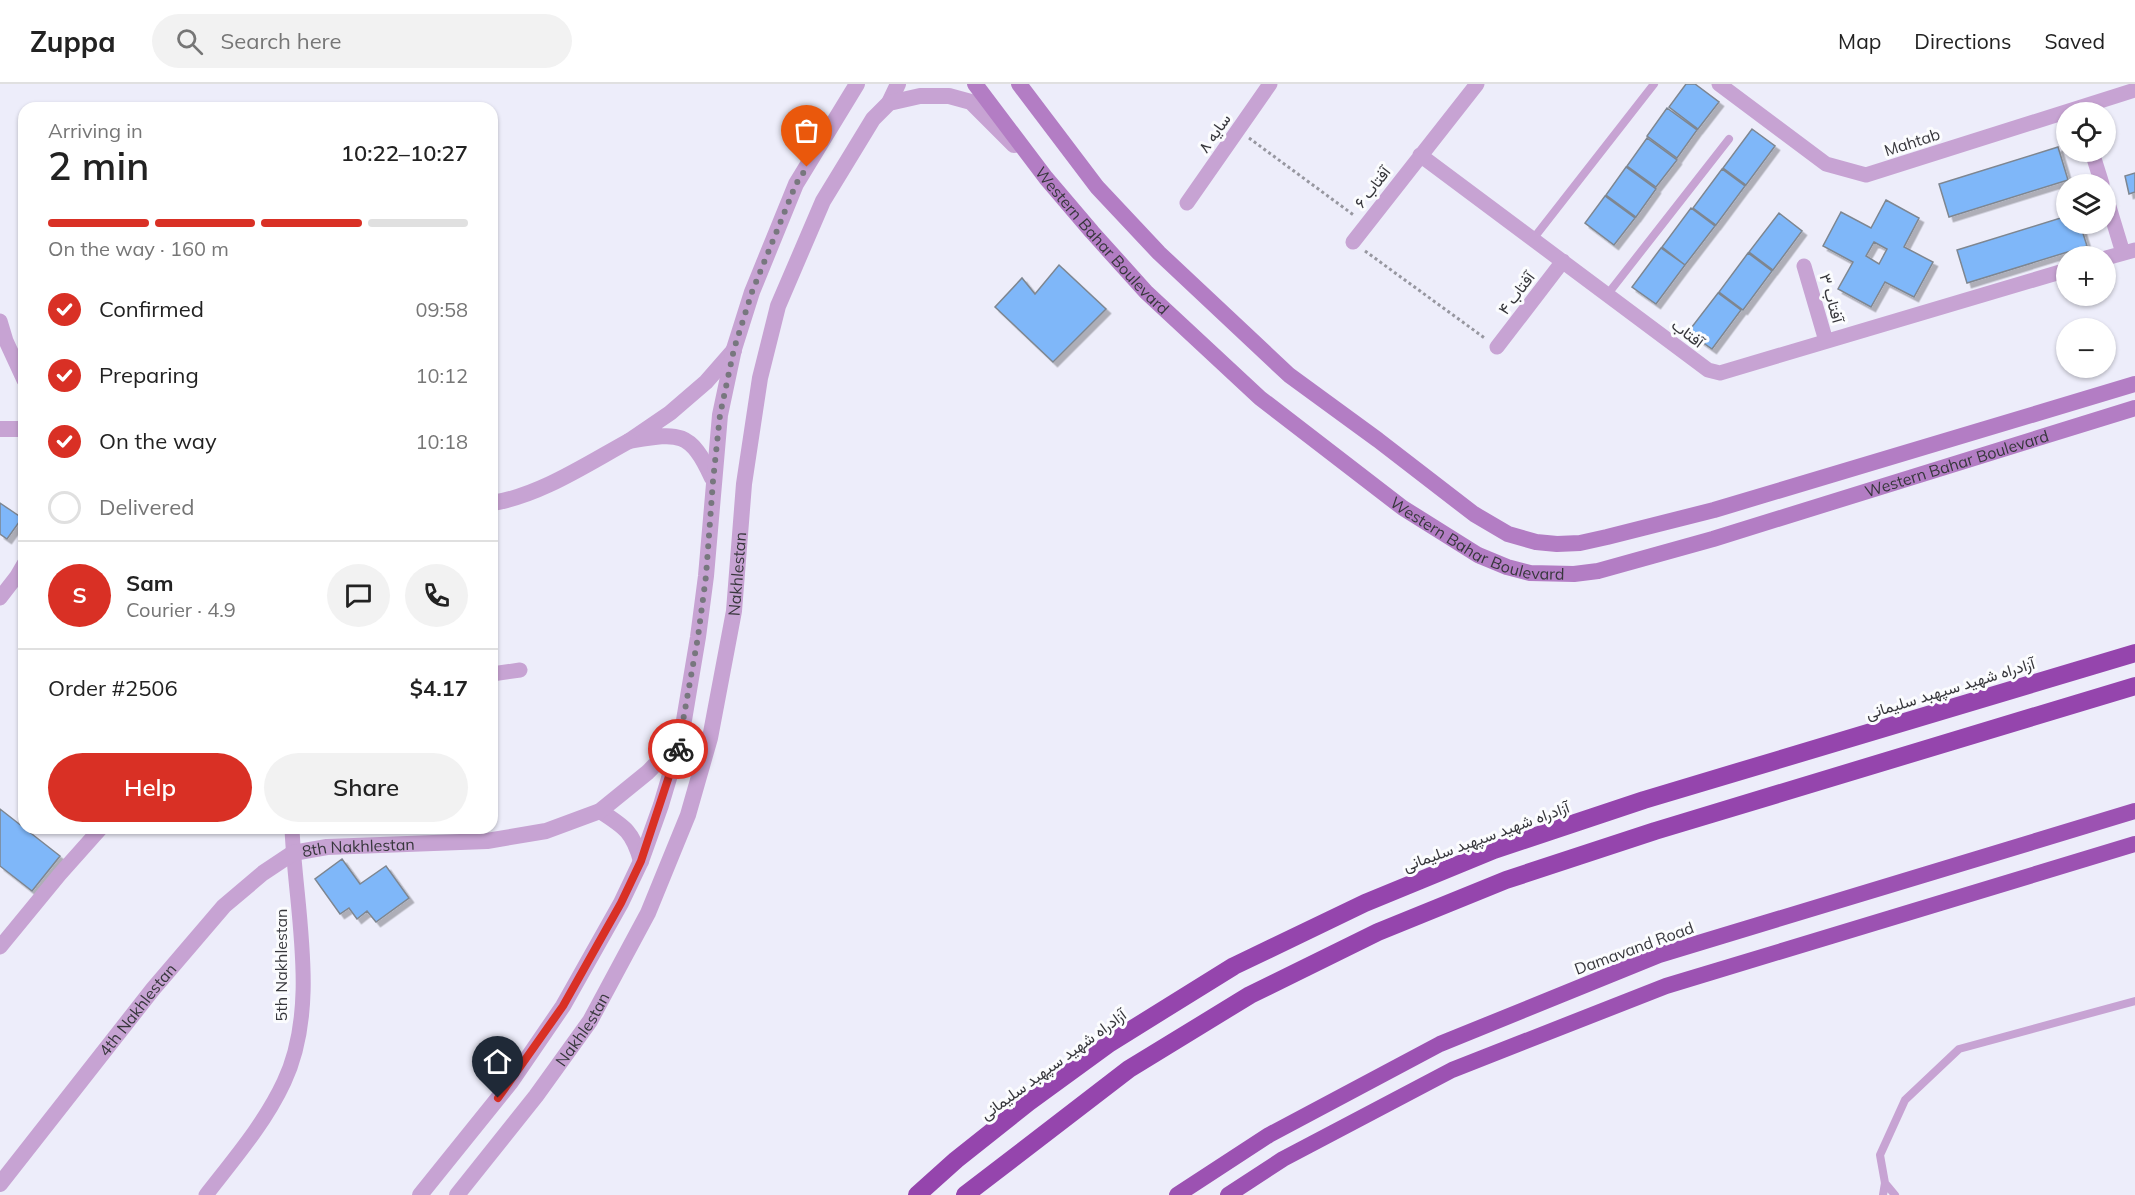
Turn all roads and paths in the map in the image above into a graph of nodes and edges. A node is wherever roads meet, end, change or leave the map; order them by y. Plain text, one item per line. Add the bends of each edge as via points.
1 (857, 84) edge
2 (898, 84) edge
3 (975, 84) edge
4 (1019, 84) edge
5 (1270, 84) edge
6 (1477, 84) edge
7 (1654, 84) edge
8 (1719, 84) edge
9 (2135, 90) edge
10 (2102, 102) edge
11 (889, 103) junction
12 (2056, 117) edge
13 (1238, 130) junction
14 (1729, 139) dead end
15 (1420, 154) junction
16 (1046, 178) junction
17 (1187, 203) dead end
18 (2116, 220) edge
19 (1366, 224) junction
20 (1533, 239) junction
21 (1353, 242) joint
22 (2129, 251) edge
23 (1563, 261) junction
24 (1804, 266) dead end
25 (2056, 273) edge
26 (1607, 295) junction
27 (0, 321) edge
28 (1826, 341) junction
29 (1497, 347) joint
30 (734, 349) junction
31 (18, 367) edge
32 (2135, 384) edge
33 (2135, 408) edge
34 (0, 429) edge
35 (18, 429) edge
36 (629, 441) junction
37 (713, 481) junction
38 (498, 502) edge
39 (18, 576) edge
40 (0, 598) edge
41 (2129, 654) edge
42 (520, 670) dead end
43 (498, 673) edge
44 (2135, 686) edge
45 (681, 738) junction
46 (2135, 811) edge
47 (600, 812) junction
48 (96, 834) edge
49 (292, 834) edge
50 (2135, 844) edge
51 (293, 854) junction
52 (641, 861) junction
53 (0, 947) edge
54 (2135, 1001) edge
55 (1885, 1183) junction
56 (0, 1184) edge
57 (206, 1195) edge
58 (420, 1195) edge
59 (458, 1195) edge
60 (917, 1195) edge
61 (965, 1195) edge
62 (1177, 1195) edge
63 (1228, 1195) edge
64 (1883, 1195) edge
65 (1895, 1195) edge

1 - 30 street, Nakhlestan via 796,184 752,292
2 - 11 street, Nakhlestan
3 - 16 main road, Western Bahar Boulevard
4 - 32 main road, Western Bahar Boulevard via 1097,187 1159,253 1289,375 1474,514 1508,534 1536,542 1580,543 1714,510
5 - 13 street, سایه ۸
6 - 15 street
7 - 20 lane
8 - 12 street, Mahtab via 1826,164 1866,175
9 - 10 street, Mahtab
11 - 16 street via 920,96 949,96 971,102
11 - 59 street, Nakhlestan via 873,119 823,201 778,306 760,378 746,472 734,611 710,738 688,815 648,913 590,1021
13 - 17 street, سایه ۸
13 - 19 path
14 - 26 lane
15 - 19 street, آفتاب ۶
15 - 20 street, آفتاب
16 - 33 main road, Western Bahar Boulevard via 1146,292 1260,398 1403,508 1449,538 1478,555 1530,573 1598,571
18 - 22 street
19 - 21 street, آفتاب ۶
20 - 23 street, آفتاب
21 - 29 path
23 - 26 street, آفتاب
23 - 29 street, آفتاب ۴
24 - 28 street, آفتاب ۳
25 - 28 street, آفتاب
26 - 28 street, آفتاب via 1708,370 1719,373
27 - 31 street
30 - 36 street via 706,382
30 - 37 street, Nakhlestan via 720,415
34 - 35 street
36 - 37 street via 666,435 686,440 701,454
36 - 38 street via 573,472 513,500
37 - 45 street, Nakhlestan via 700,627
39 - 40 street
41 - 60 highway, آزادراه شهید سپهبد سلیمانی via 1644,800 1494,850 1365,903 1234,966 1110,1043 1029,1102
42 - 43 street
44 - 61 highway via 1644,834 1506,880 1378,932 1250,995 1129,1069
45 - 47 street
45 - 52 street, Nakhlestan
46 - 62 highway, Damavand Road via 1659,955 1440,1044 1269,1135
47 - 51 street, 8th Nakhlestan via 546,831 487,841 327,847
47 - 52 street via 620,824 636,842
48 - 53 street
49 - 51 street, 5th Nakhlestan
50 - 63 highway via 1666,986 1452,1070 1283,1159
51 - 56 street, 4th Nakhlestan via 224,906 153,989
51 - 57 street, 5th Nakhlestan via 303,951 298,1042 272,1106
52 - 58 street, Nakhlestan via 563,1006 511,1082
54 - 55 lane via 1959,1049 1905,1100 1880,1155
55 - 64 lane
55 - 65 lane

